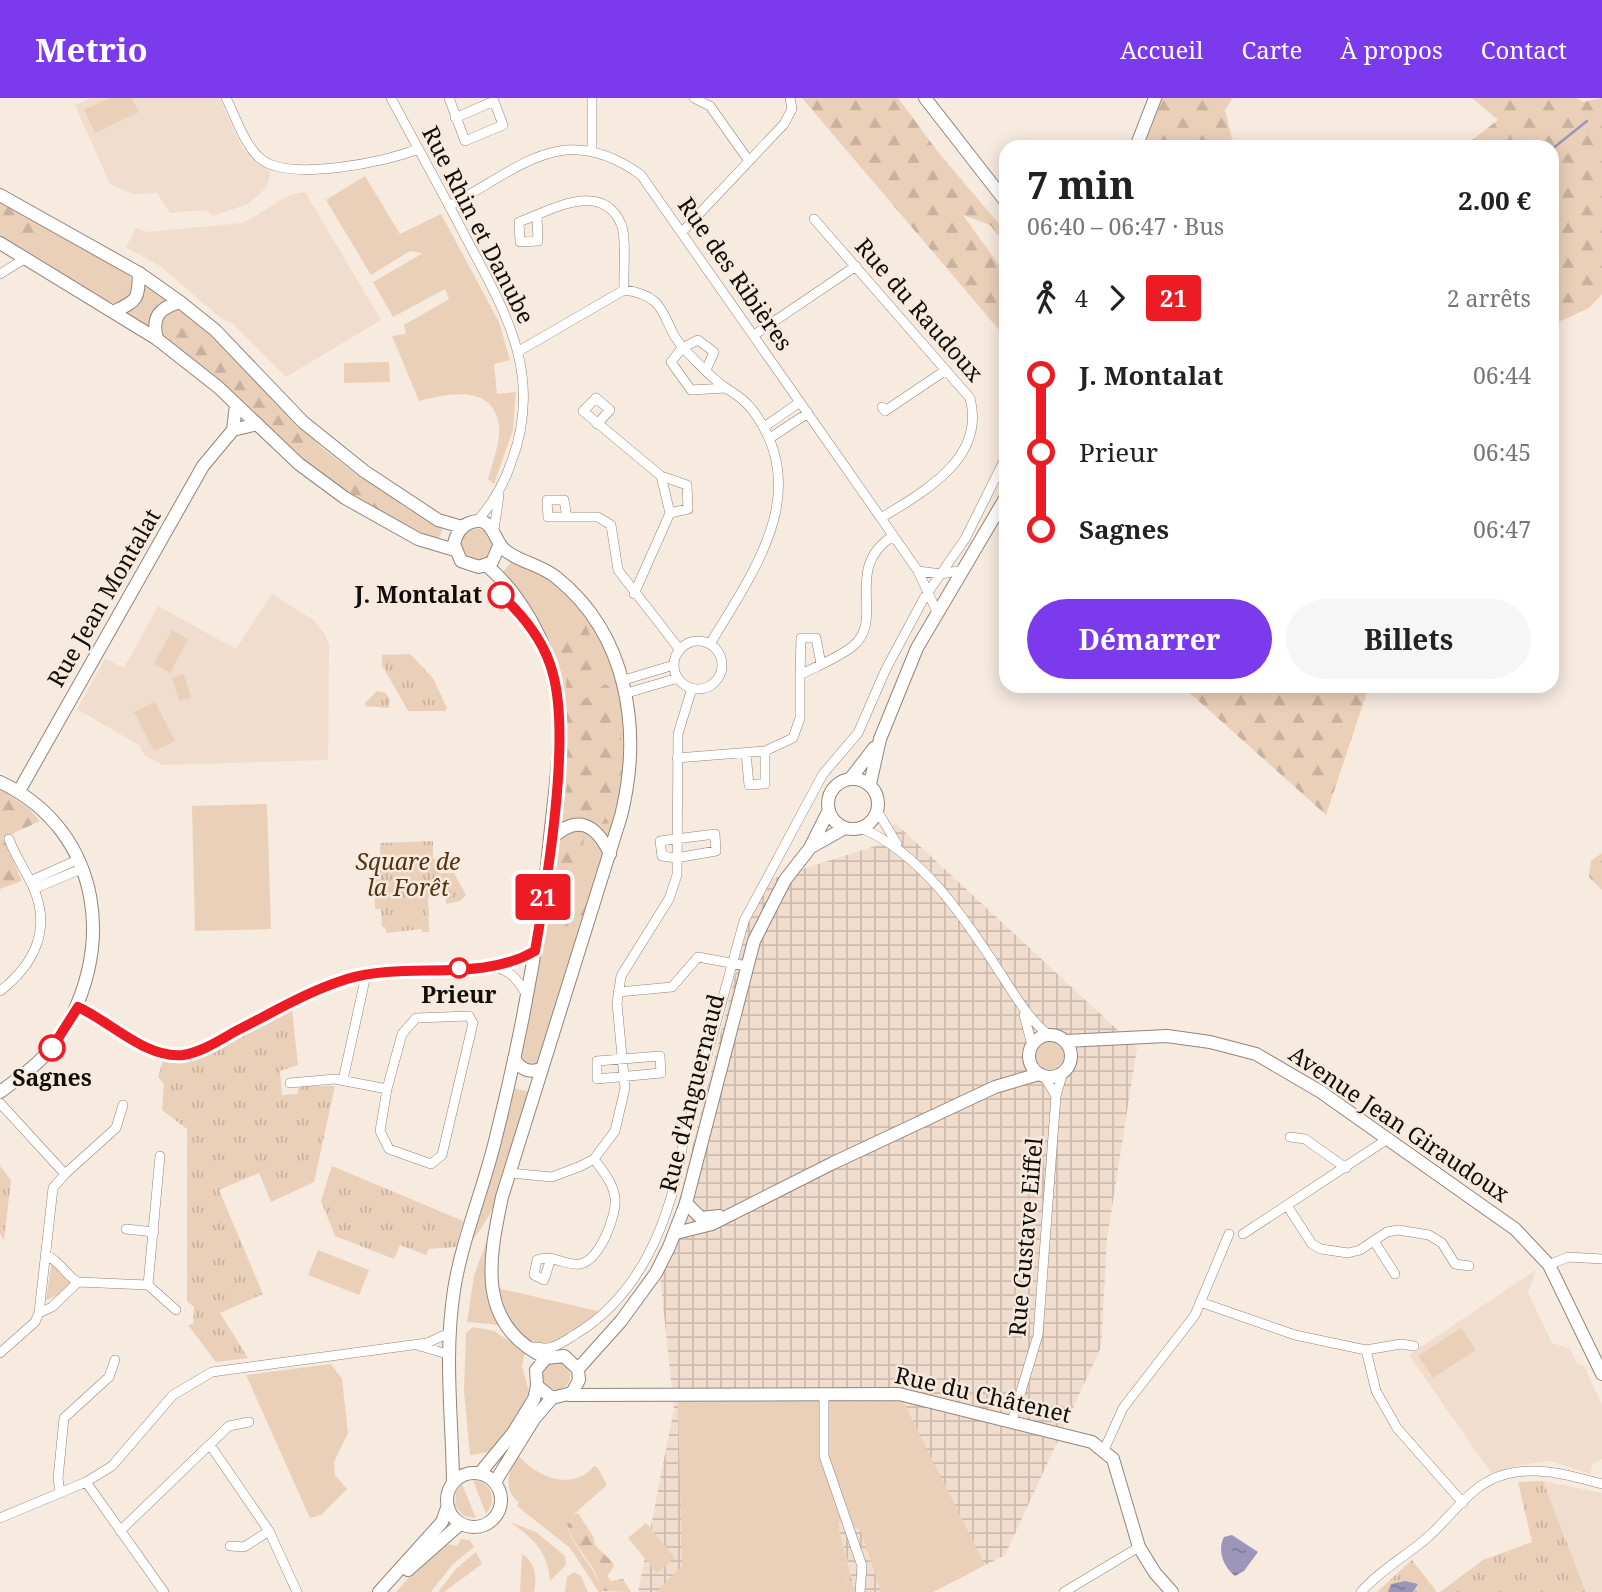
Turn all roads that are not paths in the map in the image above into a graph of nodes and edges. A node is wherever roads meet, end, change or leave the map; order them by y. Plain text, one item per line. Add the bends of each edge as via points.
1 (226, 98) edge
2 (391, 98) edge
3 (449, 98) edge
4 (592, 98) edge
5 (694, 98) edge
6 (790, 98) edge
7 (925, 98) edge
8 (1155, 98) edge
9 (455, 118) junction
10 (1139, 140) edge
11 (418, 149) junction
12 (592, 149) junction
13 (749, 161) junction
14 (999, 191) edge
15 (0, 195) edge
16 (449, 206) junction
17 (537, 216) dead end
18 (814, 219) dead end
19 (682, 232) junction
20 (0, 243) edge
21 (26, 258) junction
22 (856, 267) junction
23 (139, 273) junction
24 (0, 274) edge
25 (624, 290) junction
26 (180, 302) junction
27 (115, 311) junction
28 (754, 335) junction
29 (157, 339) junction
30 (682, 348) junction
31 (519, 351) junction
32 (706, 370) junction
33 (946, 370) junction
34 (726, 388) junction
35 (800, 402) junction
36 (236, 405) junction
37 (882, 407) dead end
38 (807, 413) junction
39 (257, 424) junction
40 (597, 424) dead end
41 (764, 427) junction
42 (233, 430) junction
43 (770, 438) junction
44 (999, 471) edge
45 (662, 476) junction
46 (499, 494) junction
47 (999, 509) edge
48 (670, 513) junction
49 (567, 517) dead end
50 (881, 518) junction
51 (477, 522) junction
52 (462, 527) junction
53 (495, 530) junction
54 (893, 536) junction
55 (500, 544) junction
56 (455, 550) junction
57 (486, 565) junction
58 (964, 570) junction
59 (918, 571) junction
60 (941, 574) junction
61 (930, 591) junction
62 (634, 594) junction
63 (937, 612) junction
64 (710, 644) junction
65 (680, 650) junction
66 (821, 664) junction
67 (674, 665) junction
68 (800, 675) junction
69 (678, 678) junction
70 (624, 680) junction
71 (692, 688) junction
72 (627, 693) junction
73 (880, 739) junction
74 (765, 751) junction
75 (746, 753) junction
76 (677, 758) junction
77 (851, 778) junction
78 (0, 782) edge
79 (870, 785) junction
80 (19, 791) junction
81 (829, 810) junction
82 (877, 812) junction
83 (845, 828) junction
84 (861, 828) junction
85 (675, 838) junction
86 (9, 839) dead end
87 (550, 840) junction
88 (810, 848) junction
89 (900, 849) junction
90 (610, 854) junction
91 (676, 858) junction
92 (79, 865) junction
93 (32, 885) junction
94 (535, 951) junction
95 (731, 962) junction
96 (491, 965) junction
97 (747, 966) junction
98 (366, 975) junction
99 (0, 991) edge
100 (618, 992) junction
101 (527, 996) junction
102 (78, 1007) junction
103 (1024, 1013) junction
104 (1048, 1035) junction
105 (1065, 1041) junction
106 (1090, 1042) junction
107 (1031, 1050) junction
108 (514, 1059) junction
109 (622, 1059) junction
110 (1070, 1060) junction
111 (542, 1069) junction
112 (1063, 1072) junction
113 (1041, 1075) junction
114 (625, 1079) junction
115 (343, 1080) junction
116 (1006, 1082) junction
117 (290, 1083) dead end
118 (387, 1089) junction
119 (0, 1092) edge
120 (1056, 1096) junction
121 (0, 1103) edge
122 (123, 1105) dead end
123 (1290, 1137) dead end
124 (1389, 1138) junction
125 (160, 1156) dead end
126 (594, 1159) junction
127 (1346, 1168) junction
128 (510, 1173) junction
129 (65, 1174) junction
130 (686, 1203) junction
131 (1288, 1207) junction
132 (733, 1212) junction
133 (126, 1229) dead end
134 (154, 1232) junction
135 (676, 1233) junction
136 (1229, 1234) dead end
137 (1243, 1234) dead end
138 (1374, 1241) junction
139 (46, 1255) junction
140 (551, 1258) dead end
141 (1602, 1259) edge
142 (1549, 1265) junction
143 (1469, 1266) dead end
144 (1395, 1274) dead end
145 (78, 1282) junction
146 (148, 1285) junction
147 (1200, 1302) junction
148 (176, 1310) dead end
149 (39, 1313) junction
150 (449, 1333) junction
151 (601, 1340) junction
152 (415, 1345) junction
153 (1414, 1346) dead end
154 (1366, 1350) junction
155 (529, 1352) junction
156 (0, 1353) edge
157 (447, 1354) junction
158 (564, 1356) junction
159 (546, 1358) junction
160 (115, 1360) dead end
161 (1602, 1374) edge
162 (578, 1375) junction
163 (537, 1386) junction
164 (824, 1394) junction
165 (569, 1395) junction
166 (605, 1395) junction
167 (552, 1398) junction
168 (1012, 1421) junction
169 (249, 1422) dead end
170 (211, 1445) junction
171 (1104, 1450) junction
172 (480, 1473) junction
173 (453, 1481) junction
174 (86, 1482) junction
175 (495, 1482) junction
176 (1602, 1484) edge
177 (60, 1493) junction
178 (1463, 1503) junction
179 (447, 1508) junction
180 (0, 1518) edge
181 (460, 1524) junction
182 (120, 1531) junction
183 (269, 1531) junction
184 (230, 1546) dead end
185 (1139, 1547) junction
186 (164, 1592) edge
187 (297, 1592) edge
188 (379, 1592) edge
189 (390, 1592) edge
190 (860, 1592) edge
191 (1064, 1592) edge
192 (1172, 1592) edge
193 (1361, 1592) edge

1 - 11 street via 249,145 261,159 280,169 302,171 402,156
2 - 11 street, Rue Rhin et Danube
3 - 9 street
4 - 12 street
5 - 13 street via 710,106
6 - 13 street via 792,109 784,124
7 - 14 main road
8 - 10 main road
9 - 9 street via 465,141 503,125 494,101
11 - 16 street, Rue Rhin et Danube
12 - 16 street, Rue des Ribières via 543,154
12 - 19 street, Rue des Ribières via 617,157 641,175
13 - 19 street
15 - 23 main road
16 - 31 street, Rue Rhin et Danube via 505,312
17 - 25 street via 572,201 591,200 609,207 622,225
18 - 22 street, Rue du Raudoux
19 - 28 street, Rue des Ribières
20 - 21 main road
21 - 24 street
21 - 27 main road
22 - 28 street
22 - 33 street, Rue du Raudoux
23 - 26 main road
23 - 27 main road via 139,293 132,303
25 - 30 street via 657,300
25 - 31 street
26 - 29 main road via 162,308 155,317
26 - 52 main road via 215,330 303,422 344,455 438,520
27 - 29 main road
28 - 35 street, Rue des Ribières
29 - 36 main road
30 - 32 street
30 - 32 street via 698,340 714,352
30 - 34 street via 671,362 691,390
31 - 46 street, Rue Rhin et Danube via 524,386 522,427
32 - 34 street
33 - 37 street via 885,411
33 - 50 street, Rue du Raudoux via 970,397 973,431 954,467
34 - 41 street via 737,393
35 - 38 street, Rue des Ribières
35 - 41 street
36 - 39 main road
36 - 42 main road
38 - 43 street
38 - 50 street, Rue des Ribières
39 - 42 main road
39 - 56 main road via 299,464 345,498 418,539
40 - 45 street
41 - 43 street
42 - 80 main road, Rue Jean Montalat via 203,466
43 - 64 street via 778,464 778,511 772,534
44 - 60 street via 965,539
45 - 48 street
45 - 48 street via 687,485 688,509
46 - 51 street, Rue Rhin et Danube
46 - 53 street, Rue Rhin et Danube
47 - 58 main road, Rue d'Anguernaud
48 - 62 street
49 - 62 street via 598,517 611,525 618,569
50 - 54 street, Rue des Ribières
51 - 52 main road
51 - 53 main road
52 - 56 main road
53 - 55 main road
54 - 59 street, Rue des Ribières
54 - 66 street via 877,546 867,564 865,624 855,645
55 - 57 main road
55 - 70 main road via 561,581 592,616
56 - 57 main road via 466,564
57 - 87 main road via 504,581 529,618 554,676 559,728
58 - 60 street
58 - 63 main road, Rue d'Anguernaud
59 - 60 street
59 - 61 street, Rue des Ribières
60 - 61 street
61 - 63 street, Rue des Ribières
61 - 95 street via 886,670 858,733 823,774 744,921
62 - 65 street
63 - 73 main road, Rue d'Anguernaud via 917,648
64 - 65 street via 694,642
64 - 71 street via 720,656 721,670 714,683
65 - 67 street
66 - 68 street
66 - 68 street via 816,638 800,638
67 - 69 street
67 - 70 street
68 - 74 street via 800,718 793,738
69 - 71 street
69 - 72 street
70 - 72 main road
71 - 76 street via 678,734
72 - 90 main road via 630,780
73 - 77 main road, Rue d'Anguernaud
73 - 79 main road, Rue d'Anguernaud
74 - 75 street
74 - 75 street via 765,784 749,785
75 - 76 street
76 - 85 street
77 - 79 main road
77 - 81 main road, Rue d'Anguernaud via 831,791
78 - 80 main road
79 - 82 main road, Rue d'Anguernaud via 878,799
80 - 92 main road via 47,813
81 - 83 main road via 834,821
81 - 88 main road, Rue d'Anguernaud
82 - 84 main road via 872,822
82 - 89 street
83 - 84 main road, Rue d'Anguernaud
83 - 88 main road, Rue d'Anguernaud
84 - 89 street
85 - 91 street
85 - 91 street via 660,841 662,856
85 - 91 street via 715,834 716,851
86 - 93 street
87 - 90 main road via 572,824 587,825 601,834
87 - 94 main road
88 - 97 main road, Rue d'Anguernaud via 765,915
89 - 103 street via 979,941
90 - 111 main road
91 - 100 street via 677,875 669,900 621,976
92 - 93 street
92 - 102 main road via 87,880 95,923 92,964
93 - 99 street via 40,915 34,957
94 - 96 street via 510,963
94 - 101 main road
95 - 97 street
95 - 100 street via 698,957 672,987
95 - 155 street via 678,1175 645,1263 617,1304 599,1319 552,1347 534,1345
96 - 98 street
96 - 101 street via 508,971
97 - 130 main road, Rue d'Anguernaud
98 - 102 street via 321,988 183,1055 160,1054
98 - 115 street
100 - 109 street
101 - 108 main road
102 - 119 main road via 55,1045
103 - 104 street
103 - 107 street
104 - 105 main road
104 - 107 main road
105 - 106 main road, Avenue Jean Giraudoux
105 - 110 main road
106 - 110 main road
106 - 124 main road, Avenue Jean Giraudoux via 1167,1036 1256,1055 1321,1091
107 - 113 main road via 1032,1066
107 - 116 main road via 1020,1070
108 - 111 main road via 529,1071
108 - 150 main road via 462,1252
109 - 114 street
109 - 114 street via 597,1061 597,1079
109 - 114 street via 660,1056 662,1073
110 - 112 main road
111 - 128 main road
112 - 113 main road
112 - 120 street, Rue Gustave Eiffel
113 - 116 main road
113 - 120 street
114 - 126 street via 615,1131
115 - 117 street
115 - 118 street
116 - 132 main road
118 - 118 street via 380,1131 389,1149 431,1164 442,1155 473,1023 469,1016 416,1018 402,1034
120 - 168 street, Rue Gustave Eiffel via 1040,1321
121 - 129 street
122 - 129 street via 116,1128
123 - 127 street via 1305,1139
124 - 127 street
124 - 142 main road, Avenue Jean Giraudoux via 1515,1229
125 - 134 street
126 - 128 street via 552,1177
126 - 140 street via 615,1197 606,1236 591,1258 580,1264
127 - 131 street
128 - 155 main road via 491,1246 491,1287 505,1323
129 - 139 street via 53,1188
130 - 132 main road via 701,1218
130 - 135 main road, Rue d'Anguernaud
131 - 137 street
131 - 138 street via 1312,1244 1321,1248 1348,1253
132 - 135 main road via 712,1224
133 - 134 street
134 - 146 street
135 - 151 main road, Rue d'Anguernaud via 656,1273
136 - 147 street
138 - 143 street via 1398,1230 1429,1235 1441,1243 1455,1264
138 - 144 street
139 - 145 street via 58,1259
139 - 149 street
141 - 142 street via 1568,1257
142 - 161 main road, Avenue Jean Giraudoux
145 - 146 street
145 - 149 street
146 - 148 street
147 - 154 street via 1295,1335
147 - 171 street via 1195,1315 1124,1408
149 - 156 street
150 - 152 street
150 - 157 main road
151 - 158 main road, Rue d'Anguernaud
151 - 162 main road, Rue d'Anguernaud
152 - 157 street
152 - 174 street via 212,1372 173,1395 112,1466
153 - 154 street
154 - 178 street via 1376,1391 1397,1428
155 - 159 main road
157 - 173 main road
158 - 159 main road, Rue d'Anguernaud
158 - 162 main road
159 - 163 main road via 536,1370
160 - 177 street via 109,1377 64,1418
162 - 165 main road, Rue d'Anguernaud
162 - 166 main road via 587,1388
163 - 167 main road
163 - 172 main road via 513,1433
164 - 166 main road, Rue du Châtenet
164 - 168 main road, Rue du Châtenet via 899,1394
164 - 190 street via 824,1456 862,1566
165 - 166 main road, Rue du Châtenet
165 - 167 main road
167 - 175 main road
168 - 171 main road, Rue du Châtenet via 1092,1442
169 - 170 street via 229,1426
170 - 182 street
170 - 183 street
171 - 185 main road via 1118,1472
172 - 173 main road via 466,1473
172 - 175 main road
173 - 179 main road
174 - 177 street
174 - 182 street
175 - 181 main road via 501,1500 495,1518 480,1527
176 - 178 street via 1533,1469 1498,1477
177 - 180 street
178 - 193 street
179 - 181 main road
179 - 188 main road via 442,1522
181 - 189 main road via 416,1561
182 - 186 street
183 - 184 street via 244,1546
183 - 187 street
185 - 191 street
185 - 192 main road

